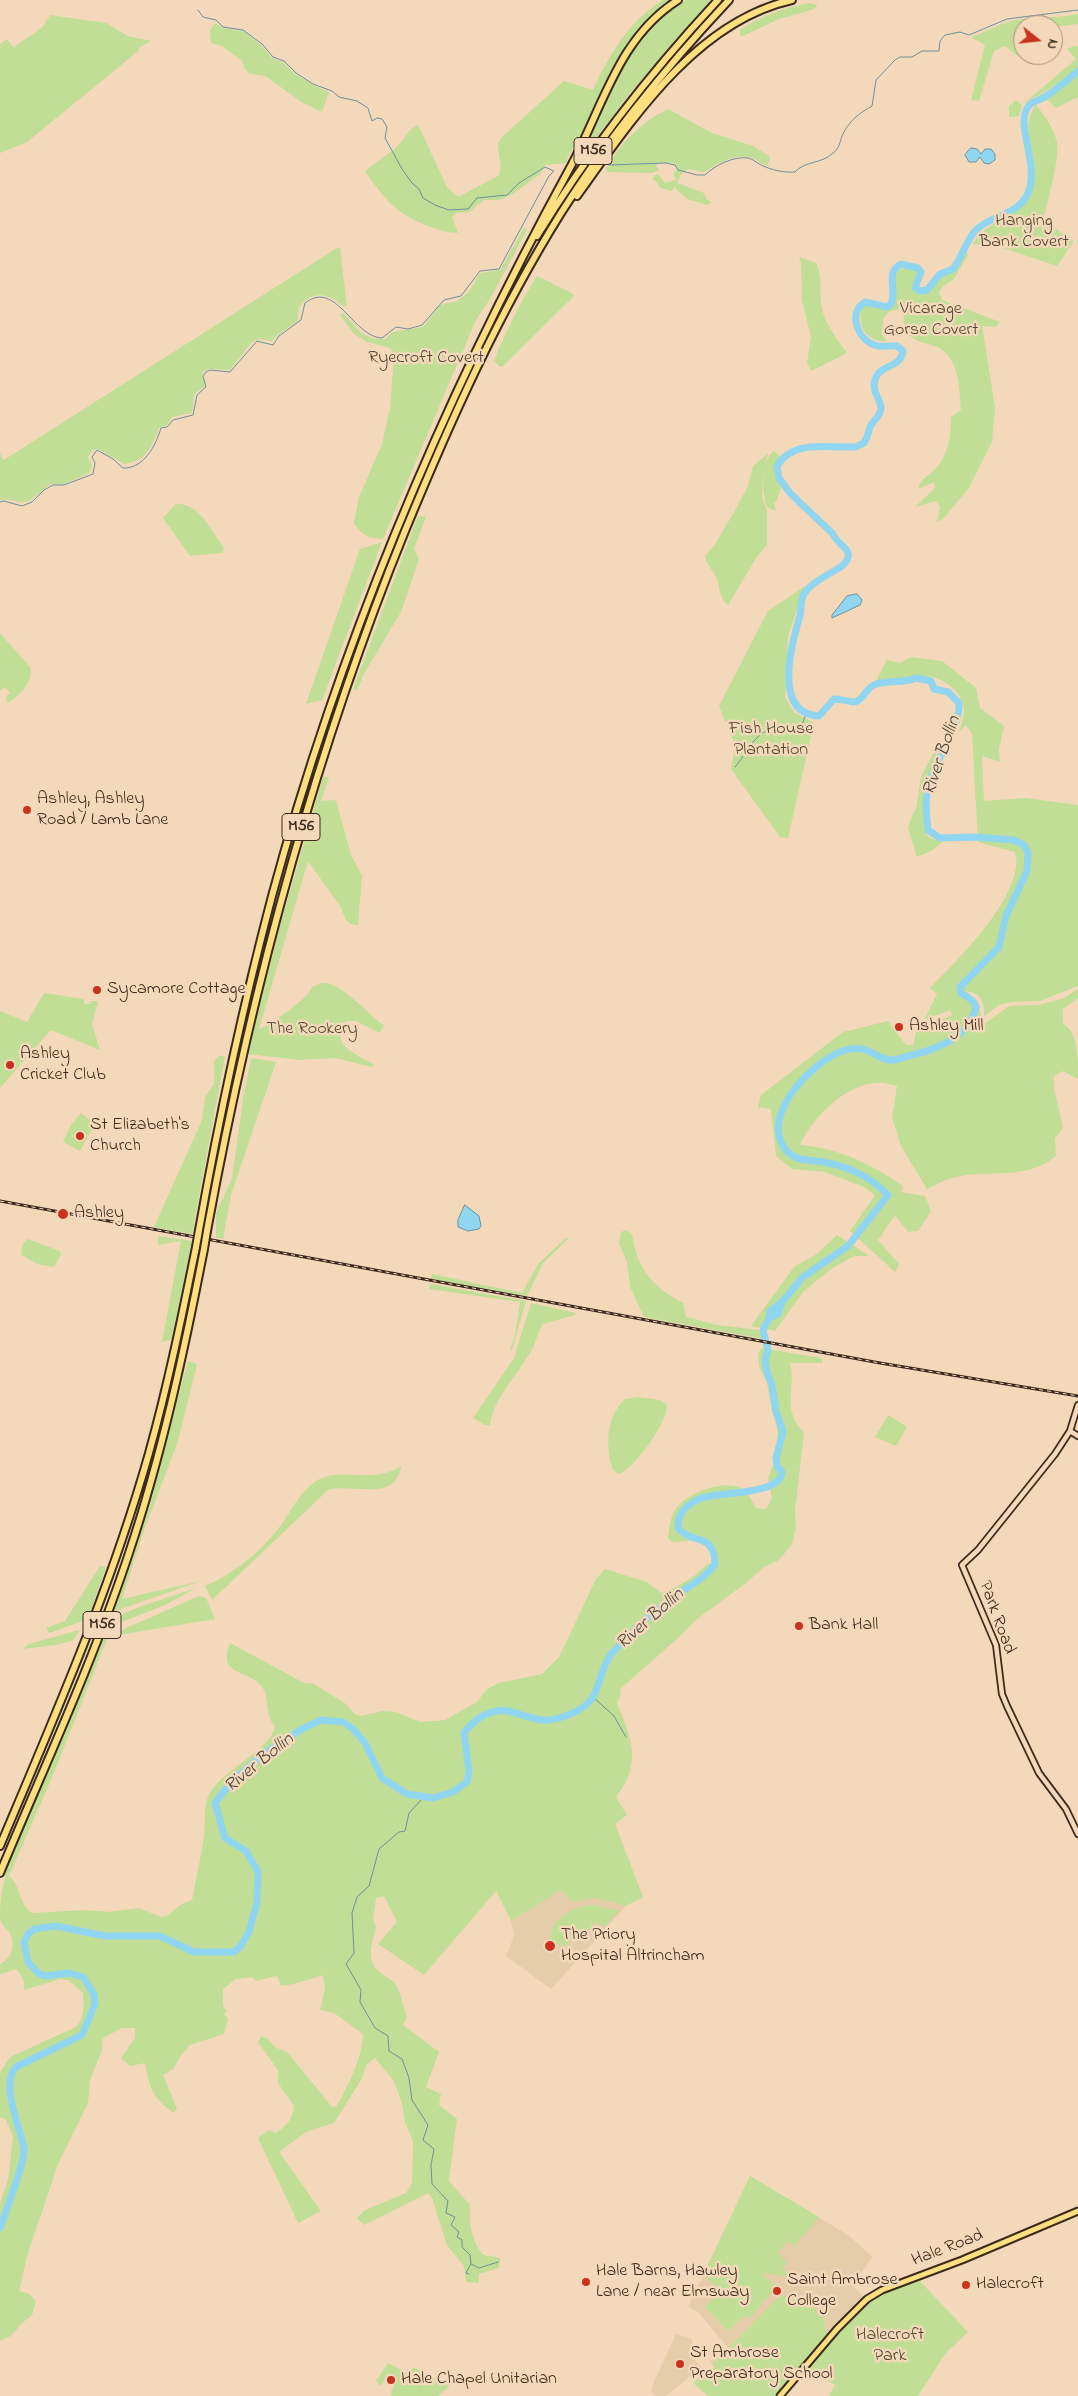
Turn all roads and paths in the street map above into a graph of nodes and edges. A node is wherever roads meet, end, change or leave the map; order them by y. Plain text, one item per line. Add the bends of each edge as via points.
1 (678, 0) edge
2 (718, 0) edge
3 (729, 0) edge
4 (792, 0) edge
5 (538, 250) junction
6 (491, 318) junction
7 (1077, 1408) edge
8 (1070, 1431) junction
9 (1078, 1436) edge
10 (1078, 1834) edge
11 (0, 1846) edge
12 (0, 1873) edge
13 (1078, 2211) edge
14 (780, 2396) edge

1 - 6 highway, M56 via 642,29 627,51 582,145
2 - 6 highway, M56 via 645,83 585,162 531,245
3 - 5 highway, M56 via 629,116
4 - 5 highway, M56 via 762,8 732,23 688,58 614,144
5 - 12 highway, M56, bridge via 494,331 444,438 394,558 341,703 302,824 256,994 233,1094 186,1344 158,1458 128,1555 94,1646
6 - 11 highway, M56, bridge via 444,418 390,548 341,677 312,766 273,896 237,1037 177,1341 148,1455 118,1552
7 - 8 main road
8 - 9 main road
8 - 10 main road, Park Road via 1035,1482 962,1565 996,1646 1002,1694 1007,1706 1039,1773 1066,1809
13 - 14 main road, Hale Road via 882,2290 867,2299

